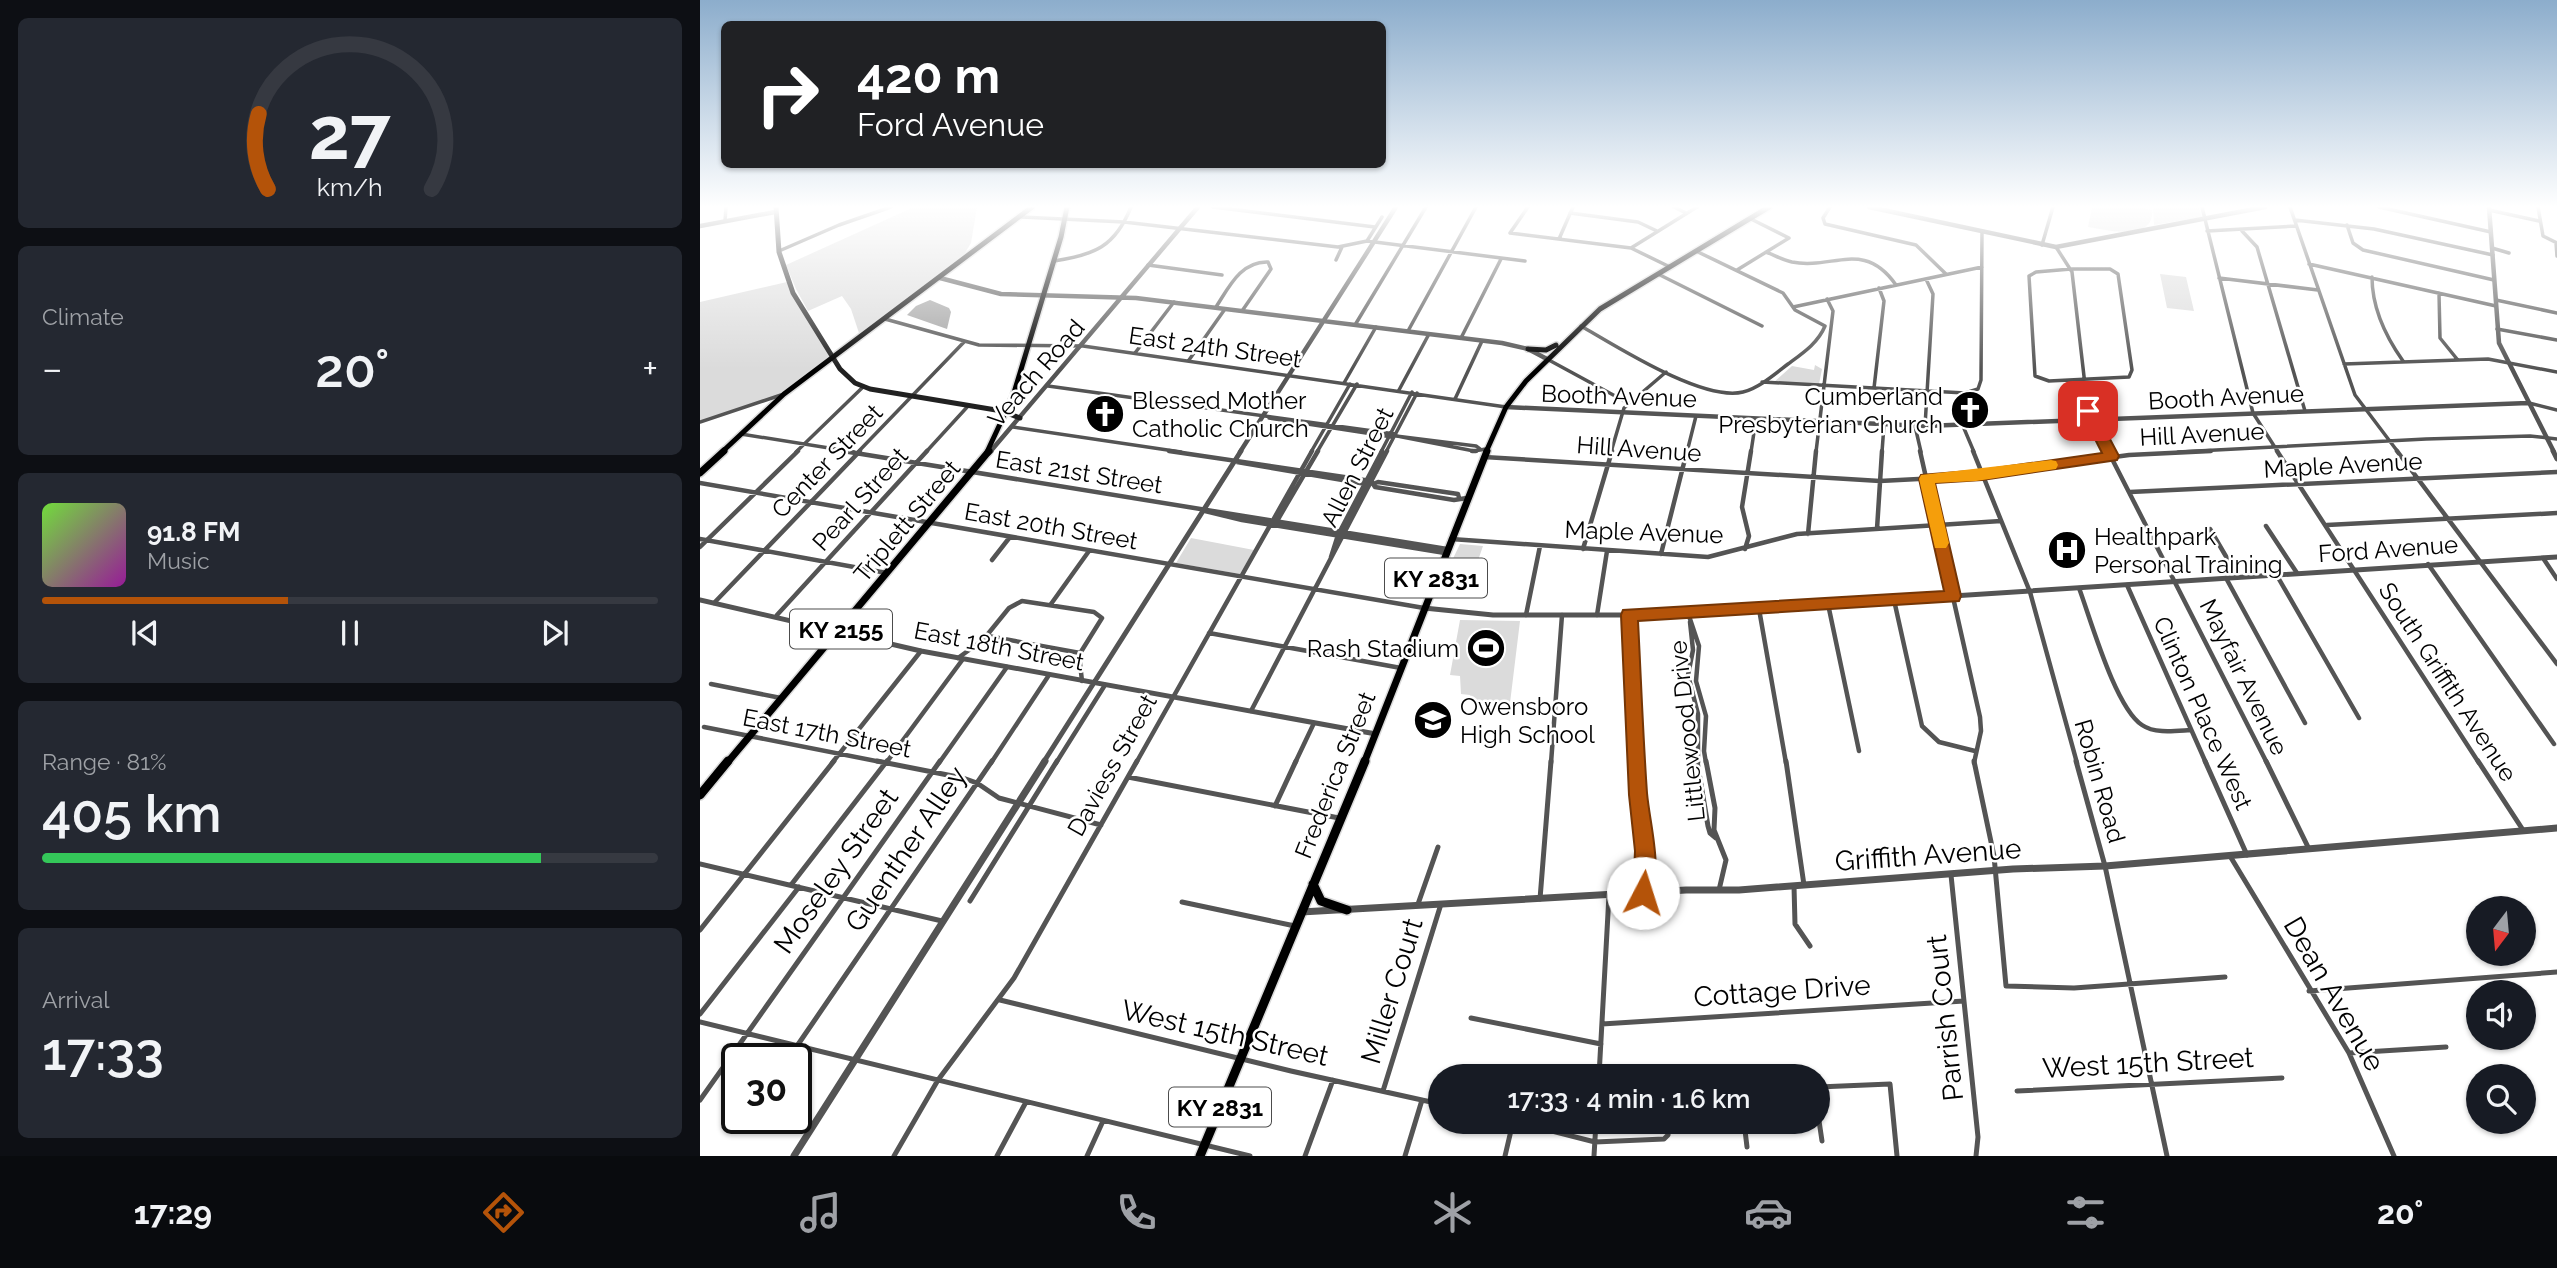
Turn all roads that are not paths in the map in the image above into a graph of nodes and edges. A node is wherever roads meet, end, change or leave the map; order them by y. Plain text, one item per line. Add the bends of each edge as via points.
1 (782, 261) edge
2 (963, 261) edge
3 (1054, 261) edge
4 (1152, 261) edge
5 (1362, 261) edge
6 (1393, 261) edge
7 (1447, 261) edge
8 (1500, 261) edge
9 (1658, 261) edge
10 (1680, 261) edge
11 (1716, 261) edge
12 (1752, 261) edge
13 (1790, 261) edge
14 (1822, 261) edge
15 (1860, 261) edge
16 (1934, 261) edge
17 (1982, 261) edge
18 (2066, 261) edge
19 (2215, 261) edge
20 (2261, 261) edge
21 (2308, 261) edge
22 (2411, 261) edge
23 (2493, 261) edge
24 (2309, 264) junction
25 (1148, 265) junction
26 (1670, 267) junction
27 (1982, 267) junction
28 (2071, 269) junction
29 (1736, 271) junction
30 (1658, 274) junction
31 (1946, 274) junction
32 (1223, 275) dead end
33 (2372, 277) junction
34 (940, 278) junction
35 (2219, 278) junction
36 (1926, 279) junction
37 (2494, 280) junction
38 (2267, 284) junction
39 (1896, 285) junction
40 (1879, 289) junction
41 (2318, 290) junction
42 (2439, 293) junction
43 (1043, 295) junction
44 (1122, 297) junction
45 (1827, 299) junction
46 (1174, 302) junction
47 (2496, 303) junction
48 (1216, 307) junction
49 (1793, 307) junction
50 (1225, 309) junction
51 (1242, 311) junction
52 (2557, 313) edge
53 (885, 318) junction
54 (1325, 321) junction
55 (1354, 325) junction
56 (1581, 325) junction
57 (1762, 326) dead end
58 (1376, 327) junction
59 (2497, 329) junction
60 (1408, 331) junction
61 (1429, 334) junction
62 (1570, 336) junction
63 (1461, 338) junction
64 (2557, 340) edge
65 (1482, 341) junction
66 (964, 342) junction
67 (1028, 345) junction
68 (1083, 346) junction
69 (1528, 349) junction
70 (1135, 353) junction
71 (832, 358) junction
72 (1547, 359) junction
73 (1188, 360) junction
74 (2458, 360) junction
75 (2404, 362) junction
76 (2508, 362) junction
77 (2344, 364) junction
78 (1666, 372) junction
79 (2557, 372) edge
80 (1291, 375) junction
81 (2083, 379) junction
82 (1761, 382) junction
83 (1344, 383) junction
84 (1350, 384) junction
85 (1357, 384) junction
86 (1048, 386) junction
87 (1822, 386) junction
88 (863, 387) junction
89 (1874, 388) junction
90 (1399, 390) junction
91 (1927, 391) junction
92 (1414, 393) junction
93 (783, 394) junction
94 (914, 396) junction
95 (1454, 399) junction
96 (1628, 403) junction
97 (2528, 403) junction
98 (969, 405) junction
99 (1506, 407) junction
100 (2364, 408) junction
101 (2557, 410) edge
102 (2305, 411) junction
103 (1008, 413) junction
104 (2253, 413) junction
105 (1624, 414) junction
106 (1022, 416) junction
107 (1265, 416) junction
108 (1696, 416) junction
109 (1756, 419) junction
110 (2092, 420) junction
111 (700, 422) edge
112 (1820, 422) junction
113 (1884, 425) junction
114 (1326, 426) junction
115 (1915, 426) junction
116 (1925, 426) junction
117 (1963, 426) junction
118 (1013, 427) junction
119 (1332, 427) junction
120 (741, 434) junction
121 (1393, 436) junction
122 (2546, 437) junction
123 (2557, 439) edge
124 (2390, 442) junction
125 (804, 445) junction
126 (2275, 448) junction
127 (1483, 452) junction
128 (859, 454) junction
129 (2112, 456) junction
130 (2557, 459) edge
131 (1236, 461) junction
132 (916, 463) junction
133 (980, 463) junction
134 (1608, 465) junction
135 (1683, 470) junction
136 (973, 472) junction
137 (1302, 472) junction
138 (2557, 472) edge
139 (700, 473) edge
140 (1748, 474) junction
141 (1982, 475) junction
142 (1815, 478) junction
143 (2417, 478) junction
144 (1926, 479) junction
145 (1880, 481) junction
146 (700, 483) edge
147 (1369, 483) junction
148 (2299, 485) junction
149 (755, 492) junction
150 (2130, 492) junction
151 (1463, 498) junction
152 (811, 502) junction
153 (1205, 510) junction
154 (871, 512) junction
155 (2557, 513) edge
156 (2447, 518) junction
157 (2001, 521) junction
158 (1274, 522) junction
159 (930, 523) junction
160 (2326, 525) junction
161 (1937, 526) junction
162 (2266, 526) dead end
163 (2210, 528) dead end
164 (1877, 529) junction
165 (1342, 534) junction
166 (1808, 534) junction
167 (1749, 536) junction
168 (1010, 537) junction
169 (700, 539) edge
170 (1451, 539) junction
171 (707, 540) junction
172 (1761, 542) junction
173 (1540, 546) junction
174 (700, 547) edge
175 (1583, 549) junction
176 (1089, 550) junction
177 (1745, 550) junction
178 (765, 551) junction
179 (1446, 551) junction
180 (1607, 551) junction
181 (1661, 554) junction
182 (2557, 557) edge
183 (2543, 558) junction
184 (992, 560) dead end
185 (2479, 560) junction
186 (826, 562) junction
187 (2427, 564) junction
188 (1171, 565) junction
189 (2354, 569) junction
190 (888, 573) junction
191 (2297, 573) junction
192 (2276, 575) junction
193 (1241, 577) junction
194 (2238, 577) junction
195 (2226, 578) junction
196 (2557, 579) edge
197 (2176, 582) junction
198 (2127, 585) junction
199 (2079, 588) junction
200 (1313, 589) junction
201 (2030, 592) junction
202 (1953, 596) junction
203 (700, 600) edge
204 (1894, 600) junction
205 (714, 603) junction
206 (1051, 604) junction
207 (1828, 604) junction
208 (1424, 608) junction
209 (1759, 608) junction
210 (1688, 613) junction
211 (777, 615) junction
212 (1526, 615) junction
213 (1562, 615) junction
214 (1597, 615) junction
215 (1629, 615) junction
216 (1690, 621) junction
217 (1209, 632) junction
218 (837, 634) junction
219 (988, 636) junction
220 (1284, 646) junction
221 (921, 651) junction
222 (1080, 653) junction
223 (960, 659) junction
224 (2557, 664) edge
225 (1007, 667) junction
226 (1401, 668) junction
227 (1049, 675) junction
228 (1083, 681) junction
229 (711, 684) dead end
230 (1095, 684) junction
231 (1105, 685) junction
232 (1172, 696) junction
233 (782, 698) junction
234 (1251, 711) junction
235 (2358, 718) dead end
236 (1314, 723) junction
237 (2305, 723) dead end
238 (704, 727) dead end
239 (2190, 730) junction
240 (1376, 734) junction
241 (750, 737) junction
242 (1059, 741) junction
243 (1067, 743) junction
244 (2554, 744) dead end
245 (1859, 751) dead end
246 (1975, 751) junction
247 (839, 754) junction
248 (886, 761) junction
249 (933, 771) junction
250 (1128, 777) junction
251 (977, 783) junction
252 (700, 795) edge
253 (1019, 804) junction
254 (1028, 806) junction
255 (1275, 806) junction
256 (1340, 818) junction
257 (1101, 825) junction
258 (2557, 828) edge
259 (2523, 831) junction
260 (1717, 838) junction
261 (1438, 847) dead end
262 (2309, 850) junction
263 (2247, 855) junction
264 (2230, 856) junction
265 (700, 864) edge
266 (2105, 866) junction
267 (1995, 871) junction
268 (744, 874) junction
269 (1951, 875) junction
270 (1313, 884) junction
271 (792, 885) junction
272 (1794, 885) junction
273 (1804, 885) junction
274 (799, 887) junction
275 (1719, 890) junction
276 (1643, 893) junction
277 (1609, 895) junction
278 (844, 897) junction
279 (1540, 899) junction
280 (971, 901) dead end
281 (1182, 902) dead end
282 (1441, 904) junction
283 (1418, 905) junction
284 (892, 908) junction
285 (1347, 910) junction
286 (1301, 912) junction
287 (943, 921) junction
288 (1295, 926) junction
289 (700, 930) edge
290 (1810, 946) dead end
291 (2557, 972) edge
292 (2225, 977) dead end
293 (2129, 983) junction
294 (2309, 991) junction
295 (1000, 1000) junction
296 (1964, 1001) junction
297 (700, 1014) edge
298 (1471, 1018) dead end
299 (700, 1022) edge
300 (1602, 1024) junction
301 (747, 1034) junction
302 (784, 1043) edge
303 (799, 1043) edge
304 (1601, 1044) junction
305 (2446, 1047) dead end
306 (812, 1050) edge
307 (2349, 1053) junction
308 (1240, 1058) junction
309 (855, 1061) junction
310 (1600, 1064) edge
311 (2282, 1078) dead end
312 (938, 1080) junction
313 (1333, 1080) junction
314 (2151, 1083) junction
315 (1830, 1086) edge
316 (1383, 1091) junction
317 (2017, 1091) dead end
318 (700, 1100) edge
319 (1422, 1100) junction
320 (1428, 1101) edge
321 (1026, 1102) junction
322 (1103, 1121) junction
323 (1511, 1134) edge
324 (1563, 1134) edge
325 (1595, 1134) edge
326 (1668, 1134) edge
327 (1746, 1134) edge
328 (1821, 1134) edge
329 (1822, 1141) dead end
330 (1595, 1142) junction
331 (1204, 1145) junction
332 (1748, 1147) dead end
333 (794, 1156) edge
334 (894, 1156) edge
335 (997, 1156) edge
336 (1087, 1156) edge
337 (1200, 1156) edge
338 (1250, 1156) edge
339 (1305, 1156) edge
340 (1405, 1156) edge
341 (1505, 1156) edge
342 (1594, 1156) edge
343 (1897, 1156) edge
344 (1976, 1156) edge
345 (2166, 1156) edge
346 (2393, 1156) edge

1 - 71 main road via 789,288
2 - 34 main road
3 - 43 main road, KY 2155
4 - 25 street, Veach Road
5 - 54 street
6 - 55 street
7 - 60 street
8 - 63 street
9 - 26 street
10 - 26 main road, Frederica Street / KY 2831
11 - 29 street
12 - 29 street
13 - 14 street
15 - 39 street via 1885,270
16 - 31 street
17 - 27 street
18 - 28 street, Mayfair Avenue
19 - 35 street, South Griffith Avenue
20 - 38 street
21 - 24 street
22 - 37 street
23 - 37 street
24 - 33 street
24 - 41 street
25 - 32 street
25 - 44 street, Veach Road
26 - 30 main road, Frederica Street / KY 2831
27 - 31 street
27 - 91 street via 1980,387 1970,393
28 - 81 street, Mayfair Avenue
28 - 81 street via 2029,276 2034,373 2044,381
28 - 81 street via 2110,269 2118,274 2132,370 2127,377
29 - 49 street via 1783,293
30 - 56 main road, Frederica Street / KY 2831
30 - 57 street
31 - 36 street
33 - 42 street
33 - 75 street via 2374,299
34 - 43 street via 994,293
34 - 53 main road
35 - 38 street
35 - 104 street, South Griffith Avenue
36 - 39 street
36 - 91 street via 1933,294
37 - 47 street
38 - 41 street
38 - 102 street
39 - 40 street
40 - 45 street
40 - 89 street via 1884,300
41 - 77 street
42 - 47 street
42 - 74 street via 2440,338
43 - 44 street
43 - 67 main road, KY 2155
44 - 46 street
44 - 68 street, Veach Road
45 - 49 street
45 - 87 street via 1833,311
46 - 48 street
46 - 70 street
47 - 52 street
47 - 59 street
48 - 50 street
48 - 51 street via 1246,267 1254,262 1270,264
49 - 82 street via 1826,327 1813,344
50 - 51 street
50 - 73 street
51 - 54 street
53 - 66 street, East 24th Street
53 - 71 main road
54 - 55 street
54 - 80 street
55 - 58 street
56 - 62 main road, Frederica Street / KY 2831
56 - 78 street
58 - 60 street
58 - 83 street
59 - 64 street
59 - 76 street
60 - 61 street
61 - 63 street
61 - 90 street, Allen Street
62 - 69 main road via 1550,349
62 - 72 main road, Frederica Street / KY 2831
63 - 65 street
65 - 69 street
65 - 95 street
66 - 67 street, East 24th Street
66 - 94 street, Center Street
67 - 68 street, East 24th Street
67 - 103 main road, KY 2155
68 - 70 street, East 24th Street
68 - 86 street, Veach Road
69 - 72 street
70 - 73 street, East 24th Street
71 - 88 main road
71 - 93 main road
72 - 96 street
72 - 99 main road, Frederica Street / KY 2831
73 - 80 street, East 24th Street
74 - 75 street
74 - 76 street
75 - 77 street
76 - 79 street
76 - 97 street
77 - 100 street
78 - 82 street via 1696,386 1726,392 1742,392
78 - 96 street
80 - 83 street, East 24th Street
80 - 107 street
81 - 110 street, Mayfair Avenue
82 - 87 street
83 - 84 street, East 24th Street
84 - 85 street, East 24th Street
84 - 114 street
85 - 90 street, East 24th Street
85 - 119 street
86 - 106 street, Veach Road
86 - 107 street, Hill Avenue
87 - 89 street
87 - 112 street
88 - 94 main road
88 - 125 street
89 - 91 street
90 - 92 street, East 24th Street
91 - 116 street
92 - 95 street, East 24th Street
92 - 121 street, Allen Street
93 - 111 street
93 - 120 main road
94 - 98 main road
94 - 128 street, Center Street
95 - 99 street, East 24th Street
96 - 105 street
97 - 100 street, Booth Avenue
97 - 101 street
97 - 122 street
98 - 103 main road
98 - 132 street, Pearl Street
99 - 105 street, Booth Avenue
99 - 127 main road, Frederica Street / KY 2831
100 - 102 street, Booth Avenue
100 - 124 street
102 - 104 street, Booth Avenue
103 - 106 main road
103 - 133 main road, KY 2155
104 - 110 street, Booth Avenue
104 - 126 street, South Griffith Avenue
105 - 108 street, Booth Avenue
105 - 134 street
106 - 118 street, Veach Road
107 - 114 street, Hill Avenue
107 - 131 street
108 - 109 street, Booth Avenue
108 - 135 street
109 - 112 street, Booth Avenue
109 - 140 street
110 - 117 street, Booth Avenue
110 - 129 street, Mayfair Avenue
112 - 113 street, Booth Avenue
112 - 142 street
113 - 115 street, Booth Avenue
113 - 145 street
114 - 119 street, Hill Avenue
114 - 137 street
115 - 116 street, Booth Avenue
115 - 144 street
116 - 117 street, Booth Avenue
117 - 141 street, Robin Road
118 - 131 street
118 - 133 street, Veach Road
119 - 121 street, Hill Avenue
119 - 137 street
120 - 125 street, East 21st Street
120 - 139 main road
121 - 127 street, Hill Avenue
121 - 147 street, Allen Street
122 - 123 street, Hill Avenue
122 - 124 street, Hill Avenue
122 - 130 street
124 - 126 street, Hill Avenue
124 - 143 street
125 - 128 street, East 21st Street
125 - 149 street
126 - 129 street, Hill Avenue
126 - 148 street, South Griffith Avenue
127 - 134 street, Hill Avenue
127 - 151 main road, Frederica Street / KY 2831
128 - 132 street, East 21st Street
128 - 152 street, Center Street
129 - 141 street, Hill Avenue
129 - 150 street, Mayfair Avenue
131 - 137 street
131 - 153 street
132 - 136 street, East 21st Street
132 - 154 street, Pearl Street
133 - 136 main road, Triplett Street / KY 2155
134 - 135 street, Hill Avenue
134 - 175 street
135 - 140 street, Hill Avenue
135 - 181 street
136 - 153 street, East 21st Street
136 - 159 main road, Triplett Street / KY 2155
137 - 147 street
137 - 158 street, Daviess Street
138 - 143 street, Maple Avenue
140 - 142 street, Hill Avenue
140 - 167 street via 1742,506
141 - 144 street, Hill Avenue
141 - 157 street, Robin Road
142 - 145 street, Hill Avenue
142 - 166 street
143 - 148 street, Maple Avenue
143 - 156 street
144 - 145 street, Hill Avenue
144 - 161 street
145 - 164 street
146 - 149 street, East 20th Street
147 - 151 street
147 - 165 street, Allen Street
148 - 150 street, Maple Avenue
148 - 160 street, South Griffith Avenue
149 - 152 street, East 20th Street
149 - 171 street
150 - 197 street, Mayfair Avenue
151 - 170 main road, Frederica Street / KY 2831
152 - 154 street, East 20th Street
152 - 178 street, Center Street
153 - 158 street, East 21st Street
153 - 188 street
154 - 159 street, East 20th Street
154 - 186 street, Pearl Street
155 - 156 street
156 - 160 street
156 - 185 street
157 - 161 street, Maple Avenue
157 - 201 street, Robin Road
158 - 165 street, East 21st Street
158 - 193 street, Daviess Street
159 - 168 street, East 20th Street
159 - 190 main road, Triplett Street / KY 2155
160 - 189 street, South Griffith Avenue
161 - 164 street, Maple Avenue
161 - 202 street
162 - 191 street
163 - 194 street
164 - 166 street, Maple Avenue
165 - 179 street, East 21st Street
165 - 200 street, Allen Street
166 - 172 street, Maple Avenue
167 - 172 street
167 - 177 street
168 - 176 street, East 20th Street
168 - 184 street
169 - 171 street
170 - 173 street, Maple Avenue
170 - 179 main road, Frederica Street / KY 2831
171 - 174 street
171 - 178 street
172 - 177 street, Maple Avenue
173 - 175 street, Maple Avenue
173 - 212 street
175 - 180 street, Maple Avenue
176 - 188 street, East 20th Street
176 - 206 street
177 - 181 street, Maple Avenue via 1718,556
178 - 186 street
178 - 205 street, Center Street
179 - 208 main road, Frederica Street / KY 2831
180 - 181 street, Maple Avenue
180 - 214 street
182 - 183 street, Ford Avenue
183 - 185 street, Ford Avenue
183 - 196 street
185 - 187 street, Ford Avenue
185 - 224 street
186 - 190 street
186 - 211 street, Pearl Street
187 - 189 street, Ford Avenue
187 - 244 street
188 - 193 street, East 20th Street
188 - 230 street
189 - 191 street, Ford Avenue
189 - 259 street, South Griffith Avenue
190 - 218 main road, Triplett Street / KY 2155
191 - 192 street, Ford Avenue
192 - 194 street, Ford Avenue
192 - 235 street
193 - 200 street, East 20th Street
193 - 217 street, Daviess Street
194 - 195 street, Ford Avenue
195 - 197 street, Ford Avenue
195 - 237 street
197 - 198 street, Ford Avenue
197 - 262 street, Mayfair Avenue
198 - 199 street, Ford Avenue
198 - 239 street, Clinton Place West
199 - 201 street, Ford Avenue
199 - 239 street via 2132,717 2155,730
200 - 208 street, East 20th Street
200 - 220 street, Allen Street
201 - 202 street, Ford Avenue
201 - 266 street, Robin Road
202 - 204 street, Ford Avenue
202 - 246 street via 1980,718
203 - 205 street, East 18th Street
204 - 207 street, Ford Avenue
204 - 246 street via 1925,732 1940,744
205 - 211 street, East 18th Street
206 - 219 street via 1018,602
206 - 222 street via 1100,615 1100,625
207 - 209 street, Ford Avenue
207 - 245 street
208 - 212 street, Ford Avenue
208 - 226 main road, Frederica Street / KY 2831
209 - 210 street, Ford Avenue
209 - 273 street
210 - 215 street, Ford Avenue
210 - 216 street, Littlewood Drive
211 - 218 street, East 18th Street
212 - 213 street, Ford Avenue
213 - 214 street, Ford Avenue
213 - 279 street
214 - 215 street, Ford Avenue
215 - 276 street via 1645,851
216 - 260 street, Littlewood Drive via 1699,646 1696,681 1706,716 1704,751
216 - 260 street, Littlewood Drive via 1693,650 1688,675 1698,714 1696,754 1708,826
217 - 220 street
217 - 232 street, Daviess Street
218 - 221 street, East 18th Street
218 - 233 main road, Triplett Street / KY 2155
219 - 222 street
219 - 223 street
220 - 226 street
220 - 234 street, Allen Street
221 - 223 street, East 18th Street
221 - 247 street
222 - 228 street
223 - 225 street, East 18th Street
223 - 248 street
225 - 227 street, East 18th Street
225 - 249 street, Moseley Street
226 - 240 main road, Frederica Street / KY 2831
227 - 228 street, East 18th Street
227 - 251 street, Guenther Alley
228 - 230 street, East 18th Street
229 - 233 street
230 - 231 street, East 18th Street
230 - 242 street
231 - 232 street, East 18th Street
231 - 243 street
232 - 234 street, East 18th Street
232 - 250 street, Daviess Street
233 - 241 main road, Triplett Street / KY 2155
234 - 236 street, East 18th Street
236 - 240 street, East 18th Street
236 - 255 street
238 - 241 street, East 17th Street
239 - 263 street, Clinton Place West
240 - 256 main road, Frederica Street / KY 2831
241 - 247 street, East 17th Street
241 - 252 main road, Triplett Street / KY 2155
242 - 243 street
242 - 253 street
243 - 254 street
246 - 267 street
247 - 248 street, East 17th Street
247 - 268 street
248 - 249 street, East 17th Street
248 - 271 street
249 - 251 street, East 17th Street
249 - 278 street, Moseley Street
250 - 255 street
250 - 257 street, Daviess Street
251 - 253 street, East 17th Street via 999,798
251 - 284 street, Guenther Alley
253 - 254 street, East 17th Street
253 - 287 street
254 - 257 street, East 17th Street
254 - 280 street
255 - 256 street
256 - 270 main road, Frederica Street / KY 2831
257 - 295 street, Daviess Street
258 - 259 street, Griffith Avenue
259 - 262 street, Griffith Avenue
260 - 275 street, Littlewood Drive via 1726,860
261 - 283 street
262 - 263 street, Griffith Avenue
263 - 264 street, Griffith Avenue
264 - 266 street, Griffith Avenue
264 - 294 street, Dean Avenue
265 - 268 street
266 - 267 street, Griffith Avenue
266 - 293 street, Robin Road
267 - 269 street, Griffith Avenue
267 - 293 street via 2007,987
268 - 271 street
268 - 289 street
269 - 273 street, Griffith Avenue
269 - 296 street, Parrish Court
270 - 285 main road via 1321,901
270 - 286 main road, Frederica Street / KY 2831
271 - 274 street
272 - 273 street, Griffith Avenue
272 - 275 street, Griffith Avenue
272 - 290 street via 1794,925
274 - 278 street
274 - 297 street
275 - 276 street, Griffith Avenue
276 - 277 street, Griffith Avenue
277 - 279 street, Griffith Avenue
277 - 300 street
278 - 284 street
278 - 301 street, Moseley Street
279 - 282 street, Griffith Avenue
281 - 288 street
282 - 283 street, Griffith Avenue
282 - 316 street, Miller Court
283 - 285 street, Griffith Avenue
284 - 287 street
284 - 303 street, Guenther Alley
285 - 286 street, Griffith Avenue
286 - 288 main road, Frederica Street / KY 2831
287 - 309 street
288 - 308 main road, Frederica Street / KY 2831
291 - 294 street
292 - 293 street
293 - 314 street, Robin Road
294 - 307 street, Dean Avenue
295 - 308 street, West 15th Street
295 - 312 street, Daviess Street
296 - 300 street, Cottage Drive
296 - 344 street, Parrish Court
298 - 304 street
299 - 301 street
300 - 304 street
301 - 302 street
301 - 318 street, Moseley Street
304 - 310 street
305 - 307 street
306 - 309 street
307 - 346 street, Dean Avenue
308 - 313 street, West 15th Street
308 - 331 main road, Frederica Street / KY 2831
309 - 312 street
309 - 333 street
311 - 314 street, West 15th Street
312 - 321 street
312 - 334 street, Daviess Street
313 - 316 street, West 15th Street
313 - 339 street
314 - 317 street, West 15th Street
314 - 345 street, Robin Road
315 - 343 street via 1890,1084
316 - 319 street, West 15th Street
319 - 320 street, West 15th Street
319 - 340 street
321 - 322 street
321 - 335 street
322 - 331 street
322 - 336 street
323 - 341 street
324 - 330 street
325 - 330 street
326 - 330 street via 1664,1139
327 - 332 street
328 - 329 street
330 - 342 street
331 - 337 main road, Frederica Street / KY 2831
331 - 338 street

